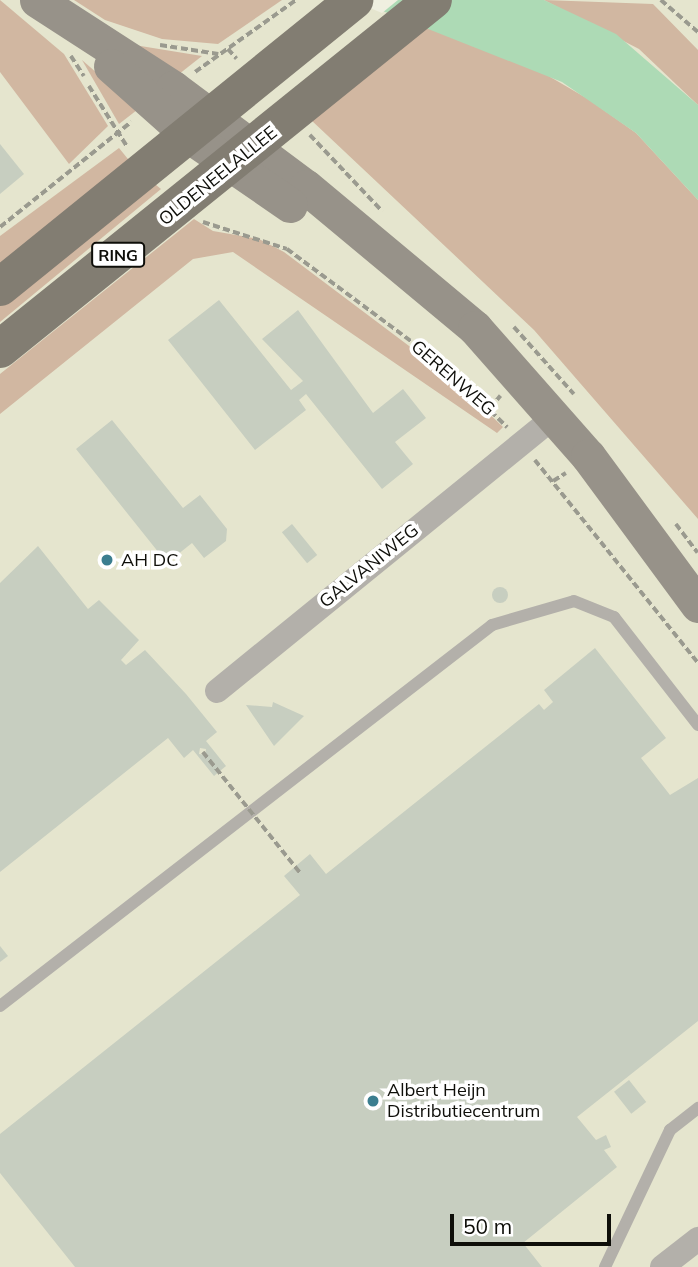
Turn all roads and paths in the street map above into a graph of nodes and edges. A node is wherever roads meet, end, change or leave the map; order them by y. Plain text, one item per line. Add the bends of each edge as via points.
1 (37, 0) edge
2 (296, 0) edge
3 (433, 0) edge
4 (661, 0) edge
5 (286, 8) dead end
6 (340, 11) edge
7 (698, 32) edge
8 (71, 41) junction
9 (202, 128) junction
10 (244, 158) junction
11 (148, 170) junction
12 (183, 204) junction
13 (0, 287) edge
14 (0, 349) edge
15 (539, 430) junction
16 (698, 606) edge
17 (698, 612) edge
18 (698, 663) edge
19 (217, 691) dead end
20 (698, 725) edge
21 (203, 752) dead end
22 (301, 874) dead end
23 (0, 1006) edge
24 (698, 1108) edge
25 (698, 1239) edge
26 (605, 1267) edge
27 (662, 1267) edge

1 - 8 main road, GERENWEG
2 - 5 path
3 - 10 main road, OLDENEELALLEE / RING
4 - 7 path
6 - 9 main road, RING
8 - 9 main road, GERENWEG via 136,93
8 - 11 path
9 - 10 main road, GERENWEG
9 - 11 main road, RING
10 - 12 main road, OLDENEELALLEE / RING
10 - 15 main road, GERENWEG via 441,320
11 - 13 main road, RING
12 - 14 main road, OLDENEELALLEE / RING
12 - 15 path, GERENWEG via 209,226 263,236 287,249
15 - 16 main road, GERENWEG
15 - 17 main road, GERENWEG via 639,555
15 - 18 path, GERENWEG
15 - 19 street, GALVANIWEG
20 - 23 lane via 614,617 574,601 492,625
21 - 22 path, bridge
24 - 26 lane via 670,1130
25 - 27 street

